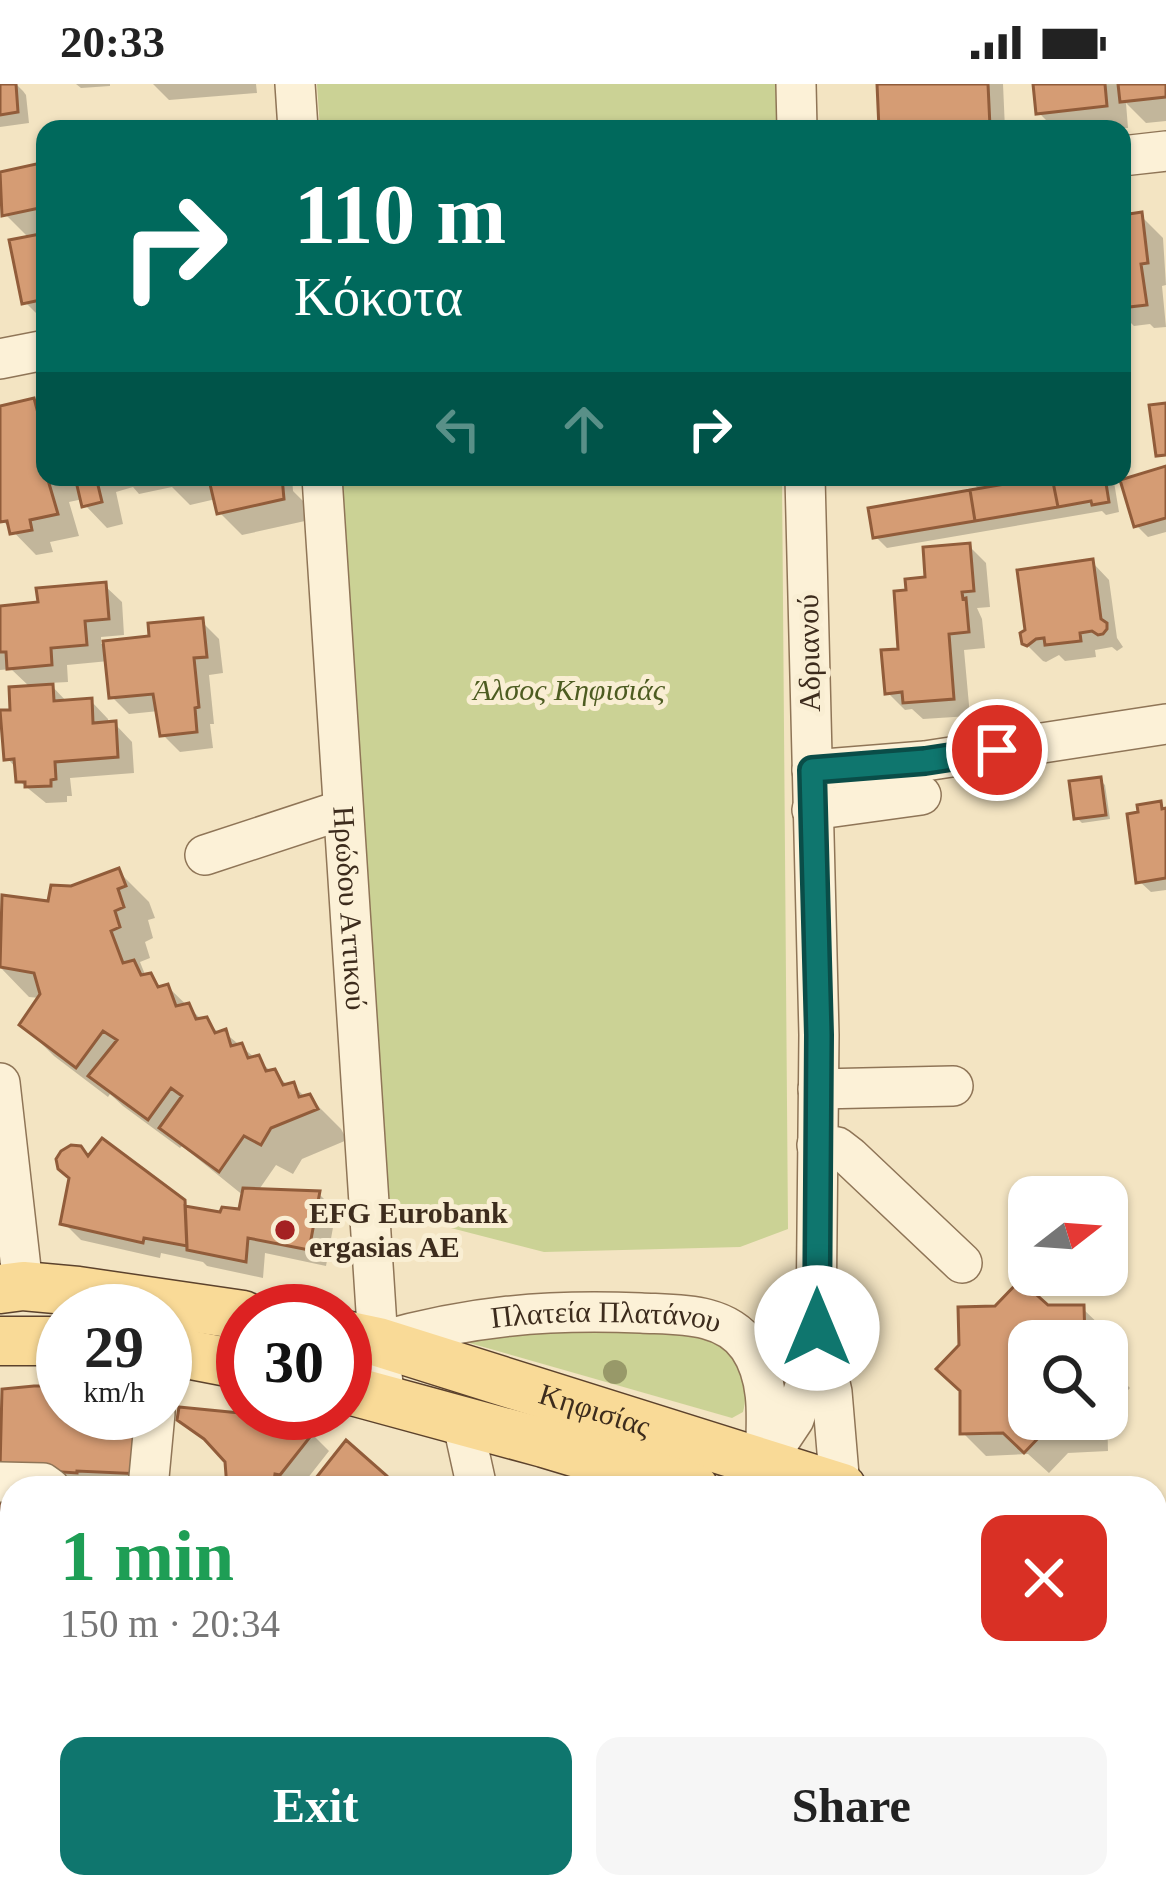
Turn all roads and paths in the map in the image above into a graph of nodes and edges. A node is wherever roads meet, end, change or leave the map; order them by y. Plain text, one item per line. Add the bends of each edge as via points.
1 (295, 84) edge
2 (796, 84) edge
3 (297, 120) edge
4 (797, 120) edge
5 (1166, 151) edge
6 (1131, 155) edge
7 (36, 352) edge
8 (0, 359) edge
9 (323, 486) edge
10 (806, 486) edge
11 (1166, 724) edge
12 (812, 770) junction
13 (921, 795) dead end
14 (342, 810) junction
15 (812, 810) junction
16 (205, 855) dead end
17 (0, 1083) edge
18 (953, 1086) dead end
19 (818, 1089) junction
20 (817, 1145) junction
21 (962, 1263) dead end
22 (360, 1284) edge
23 (11, 1288) edge
24 (216, 1311) edge
25 (817, 1328) junction
26 (372, 1337) edge
27 (0, 1341) edge
28 (36, 1341) edge
29 (372, 1342) edge
30 (372, 1397) edge
31 (462, 1420) junction
32 (152, 1440) edge
33 (149, 1476) edge
34 (474, 1476) edge
35 (653, 1476) edge
36 (754, 1476) edge
37 (757, 1476) edge
38 (758, 1476) edge
39 (840, 1476) edge

1 - 3 street
2 - 4 street
5 - 6 street
7 - 8 street
9 - 14 street, Ηρώδου Αττικού
10 - 12 street, Αδριανού
11 - 12 street
12 - 15 street, Αδριανού
13 - 15 street
14 - 16 street
14 - 22 street, Ηρώδου Αττικού
15 - 19 street, Αδριανού
17 - 23 street
18 - 19 street
19 - 20 street, Αδριανού
20 - 21 street via 850,1156
20 - 25 street, Αδριανού
23 - 24 main road
25 - 38 street, Αδριανού via 794,1419
25 - 39 street
26 - 37 street, Πλατεία Πλατάνου via 575,1310 696,1316 724,1325 747,1343 764,1378
27 - 28 main road
29 - 36 main road, Κηφισίας
30 - 31 main road, Κηφισίας
31 - 34 street
31 - 35 main road, Κηφισίας
32 - 33 street

